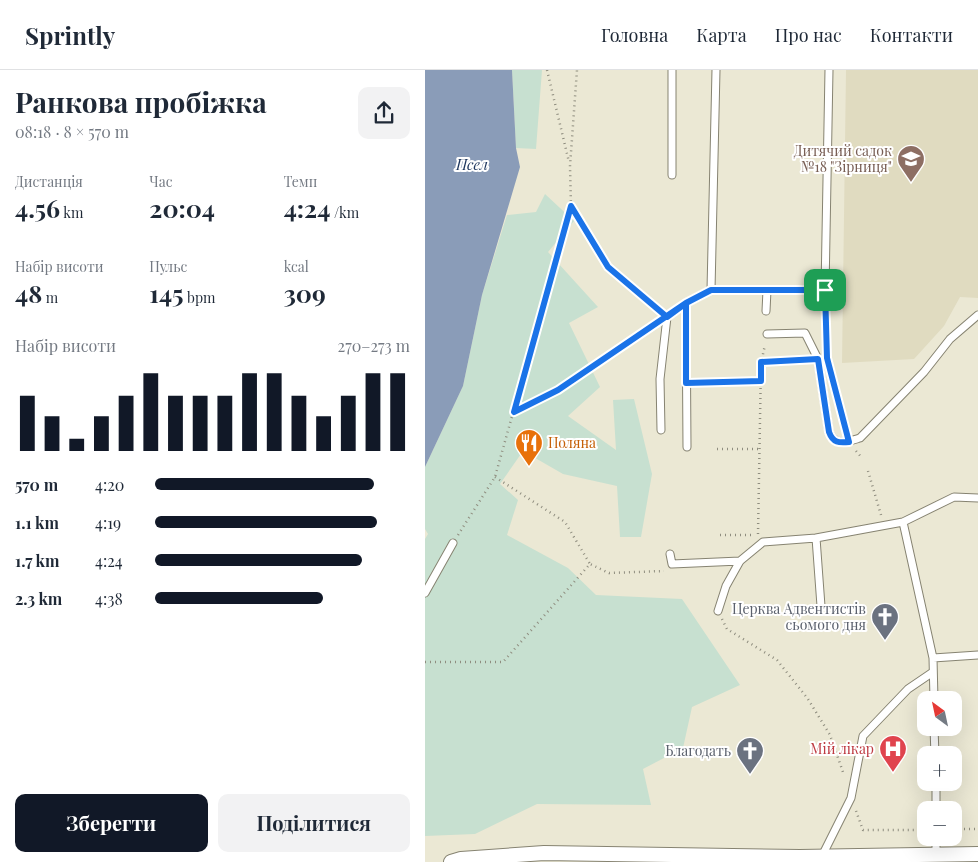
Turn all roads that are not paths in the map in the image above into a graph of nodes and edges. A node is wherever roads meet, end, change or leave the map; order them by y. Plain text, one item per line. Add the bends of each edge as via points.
1 (671, 70) edge
2 (716, 70) edge
3 (829, 70) edge
4 (672, 175) dead end
5 (711, 290) junction
6 (767, 290) junction
7 (686, 303) junction
8 (766, 311) dead end
9 (978, 316) edge
10 (767, 334) road end
11 (661, 430) dead end
12 (687, 447) dead end
13 (978, 498) edge
14 (903, 522) junction
15 (815, 538) junction
16 (453, 542) road end
17 (670, 554) dead end
18 (740, 561) junction
19 (425, 593) edge
20 (821, 606) dead end
21 (718, 611) road end
22 (978, 655) edge
23 (933, 658) junction
24 (933, 672) junction
25 (934, 691) edge
26 (937, 846) edge
27 (978, 854) edge
28 (936, 855) junction
29 (544, 857) edge
30 (822, 857) junction
31 (799, 860) edge
32 (451, 862) edge

1 - 4 lane
2 - 5 lane
3 - 6 lane via 825,290
5 - 6 lane
5 - 7 lane
6 - 8 lane
7 - 11 lane via 667,317 660,380
7 - 12 lane
9 - 10 lane via 950,339 924,372 859,438 838,443 831,439 818,359 805,334
13 - 14 lane via 954,497
14 - 15 lane
14 - 23 lane
15 - 18 lane via 763,542
15 - 20 lane
16 - 19 lane
17 - 18 lane via 673,564
18 - 21 lane via 726,586
22 - 23 lane
23 - 24 lane
24 - 25 lane
24 - 30 lane via 908,689 863,736 851,798
26 - 28 lane
27 - 28 street
28 - 30 street
29 - 31 street
29 - 32 street
30 - 31 street

